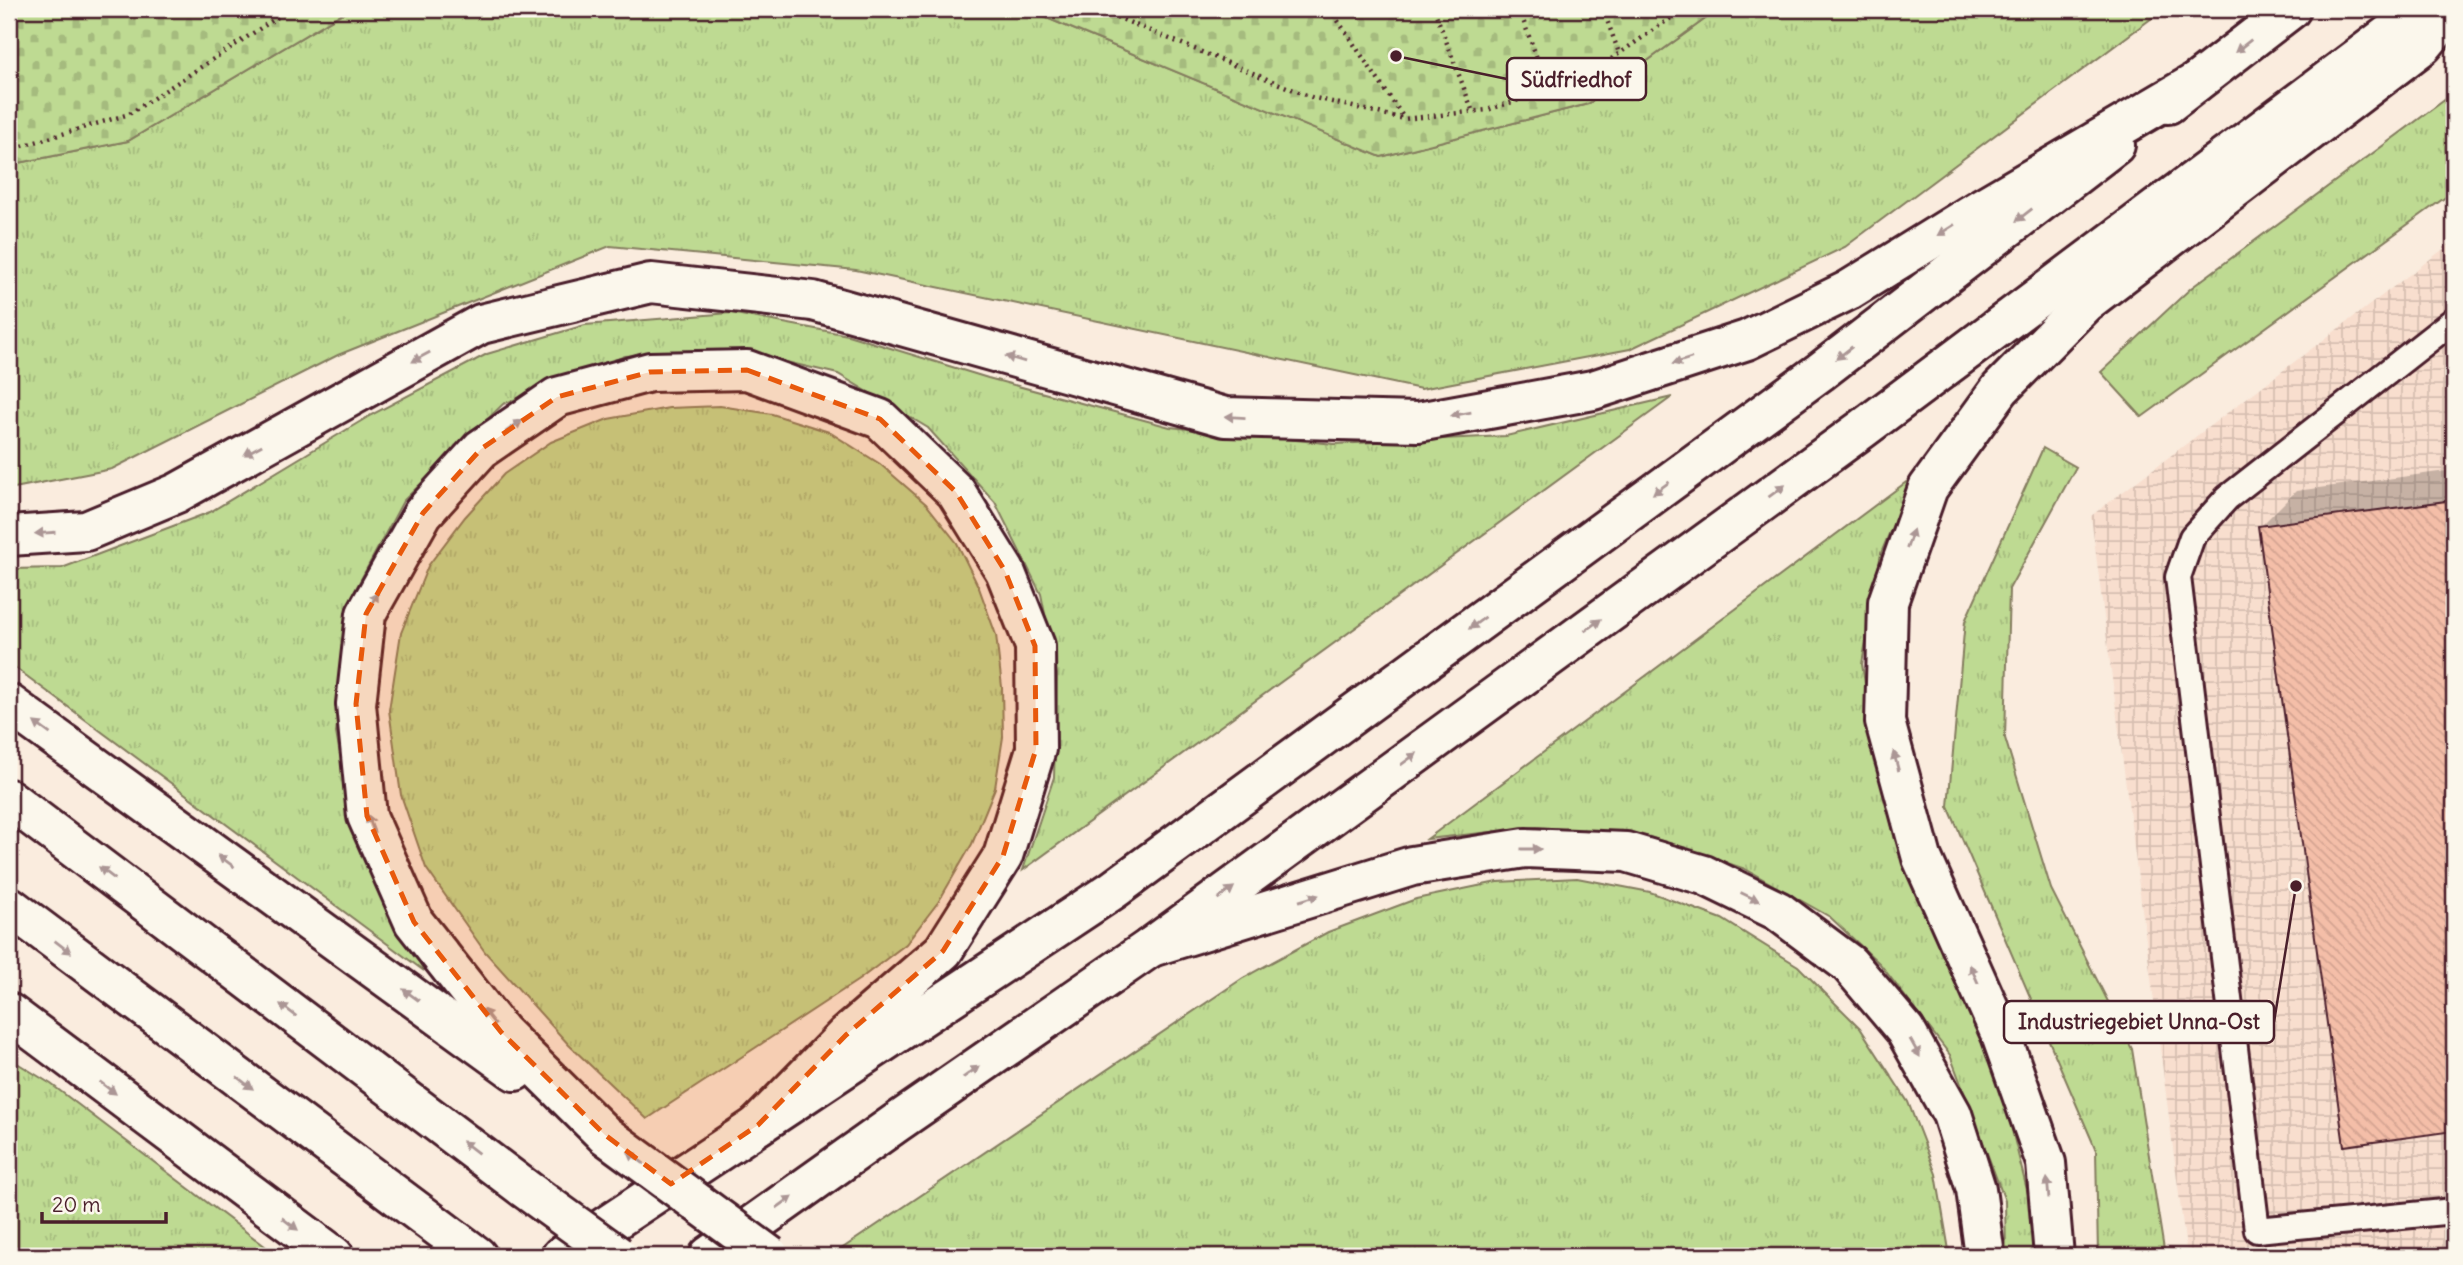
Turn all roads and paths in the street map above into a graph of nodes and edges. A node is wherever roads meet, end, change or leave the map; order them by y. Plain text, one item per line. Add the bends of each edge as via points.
1 (289, 9) edge
2 (1097, 9) edge
3 (1330, 9) edge
4 (1434, 9) edge
5 (1518, 9) edge
6 (1603, 9) edge
7 (1684, 9) edge
8 (2291, 9) edge
9 (2423, 9) edge
10 (2453, 9) edge
11 (1619, 53) junction
12 (2195, 83) junction
13 (1549, 91) junction
14 (1473, 112) junction
15 (1404, 119) junction
16 (9, 150) edge
17 (2454, 320) edge
18 (9, 536) edge
19 (9, 704) edge
20 (9, 799) edge
21 (9, 906) edge
22 (1151, 947) junction
23 (9, 1013) edge
24 (9, 1027) edge
25 (54, 1047) junction
26 (758, 1125) junction
27 (605, 1135) junction
28 (2454, 1211) edge
29 (464, 1247) edge
30 (334, 1256) edge
31 (561, 1256) edge
32 (618, 1256) edge
33 (709, 1256) edge
34 (770, 1256) edge
35 (1985, 1256) edge
36 (2054, 1256) edge

1 - 16 path via 130,114
2 - 15 path via 1311,97
3 - 15 path
4 - 14 path
5 - 13 path
6 - 11 path
7 - 11 path
8 -> 12 highway
22 -> 9 highway via 1861,430
36 -> 10 highway via 2046,1163 2001,1035 1922,858 1885,722 1888,602 1928,488 2000,389 2085,303 2423,45
11 - 13 path via 1579,81
12 -> 18 highway via 1849,290 1747,340 1593,390 1418,422 1225,417 813,301 651,283 481,324 177,493 86,531
12 -> 26 highway via 1821,372 1113,890
13 - 14 path
14 - 15 path
17 - 28 lane via 2227,498 2192,537 2178,577 2257,1230
27 -> 19 highway
32 -> 20 highway, bridge
21 -> 29 highway
33 -> 22 highway
22 -> 35 highway via 1412,866 1524,848 1626,852 1704,875 1778,911 1849,964 1905,1030 1952,1114 1976,1189
23 - 25 highway
24 - 25 highway
25 -> 30 highway
27 -> 26 highway via 501,1032 414,922 367,816 356,704 366,614 423,513 481,449 556,397 650,372 747,370 880,419 956,492 1005,571 1035,646 1036,749 1003,856 943,951 846,1035
26 - 31 highway
34 -> 27 highway, bridge

